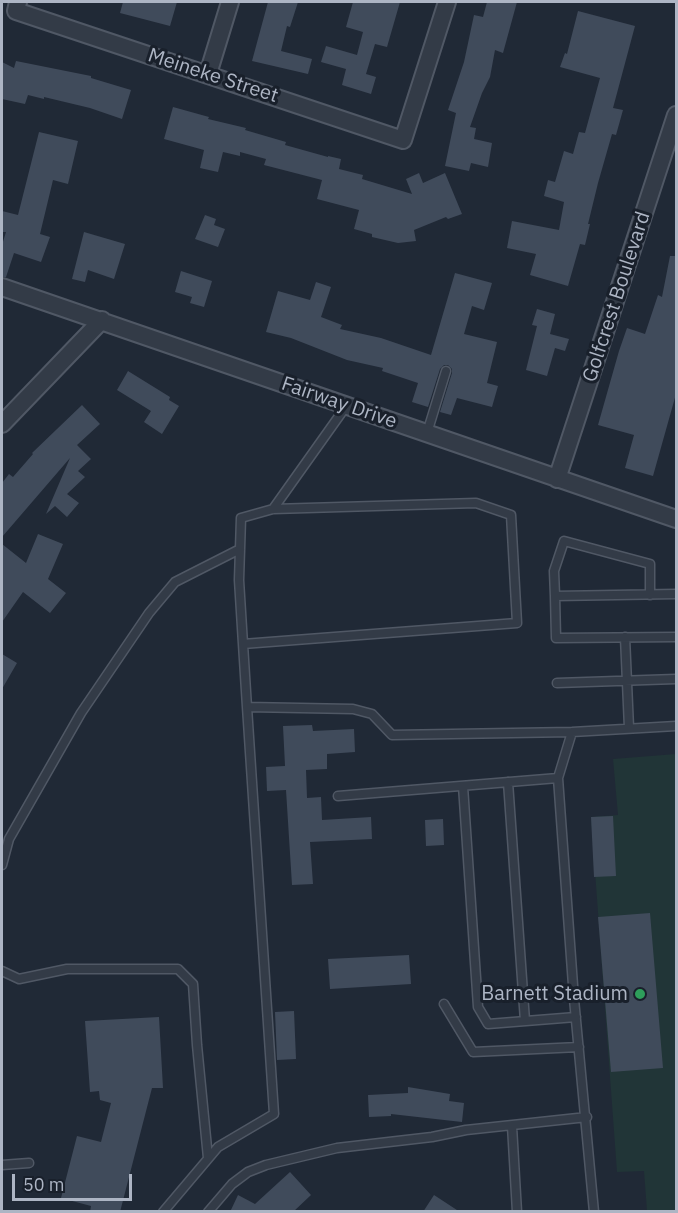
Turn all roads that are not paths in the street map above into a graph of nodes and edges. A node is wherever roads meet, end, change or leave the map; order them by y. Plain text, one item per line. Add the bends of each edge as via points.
1 (230, 2) edge
2 (447, 2) edge
3 (21, 7) edge
4 (208, 74) junction
5 (676, 115) edge
6 (2, 286) edge
7 (102, 320) junction
8 (446, 370) dead end
9 (347, 405) junction
10 (2, 424) edge
11 (427, 434) junction
12 (557, 479) junction
13 (273, 509) junction
14 (676, 519) edge
15 (240, 549) junction
16 (676, 594) edge
17 (650, 595) junction
18 (555, 596) junction
19 (625, 637) junction
20 (676, 637) edge
21 (243, 644) junction
22 (676, 679) edge
23 (627, 680) junction
24 (557, 683) dead end
25 (247, 707) junction
26 (676, 726) edge
27 (629, 728) junction
28 (572, 732) junction
29 (558, 778) junction
30 (508, 782) junction
31 (464, 786) junction
32 (338, 796) dead end
33 (2, 865) edge
34 (2, 971) edge
35 (444, 1004) dead end
36 (576, 1017) junction
37 (525, 1021) junction
38 (579, 1047) junction
39 (587, 1117) junction
40 (512, 1126) junction
41 (208, 1158) junction
42 (29, 1163) dead end
43 (2, 1165) edge
44 (163, 1212) edge
45 (208, 1212) edge
46 (517, 1212) edge
47 (594, 1212) edge

1 - 4 street
2 - 4 street, Meineke Street via 403,140
3 - 4 street, Meineke Street
5 - 12 street, Golfcrest Boulevard
6 - 7 street, Fairway Drive
7 - 9 street, Fairway Drive
7 - 10 street
8 - 11 lane
9 - 11 street, Fairway Drive
9 - 13 lane
11 - 12 street, Fairway Drive
12 - 14 street, Fairway Drive
13 - 15 lane via 241,518
13 - 21 lane via 476,503 511,515 517,623
15 - 21 lane
15 - 33 lane via 175,582 149,613 81,713 9,839
16 - 17 lane
17 - 18 lane
17 - 18 lane via 650,564 564,541 554,571
18 - 19 lane via 556,638
19 - 20 lane
19 - 23 lane
21 - 25 lane
22 - 23 lane
23 - 24 lane
23 - 27 lane
25 - 28 lane via 353,709 372,714 392,735
25 - 41 lane via 274,1114 218,1147
26 - 27 lane
27 - 28 lane
28 - 29 lane
29 - 30 lane
29 - 36 lane
30 - 31 lane
30 - 37 lane
31 - 32 lane
31 - 37 lane via 478,1007 488,1024
34 - 41 lane via 19,979 67,969 178,969 193,984
35 - 38 lane via 473,1052
36 - 37 lane
36 - 38 lane
38 - 39 lane
39 - 40 lane
39 - 47 lane
40 - 45 lane via 337,1148 266,1165 232,1184
40 - 46 lane
41 - 44 lane
42 - 43 lane

